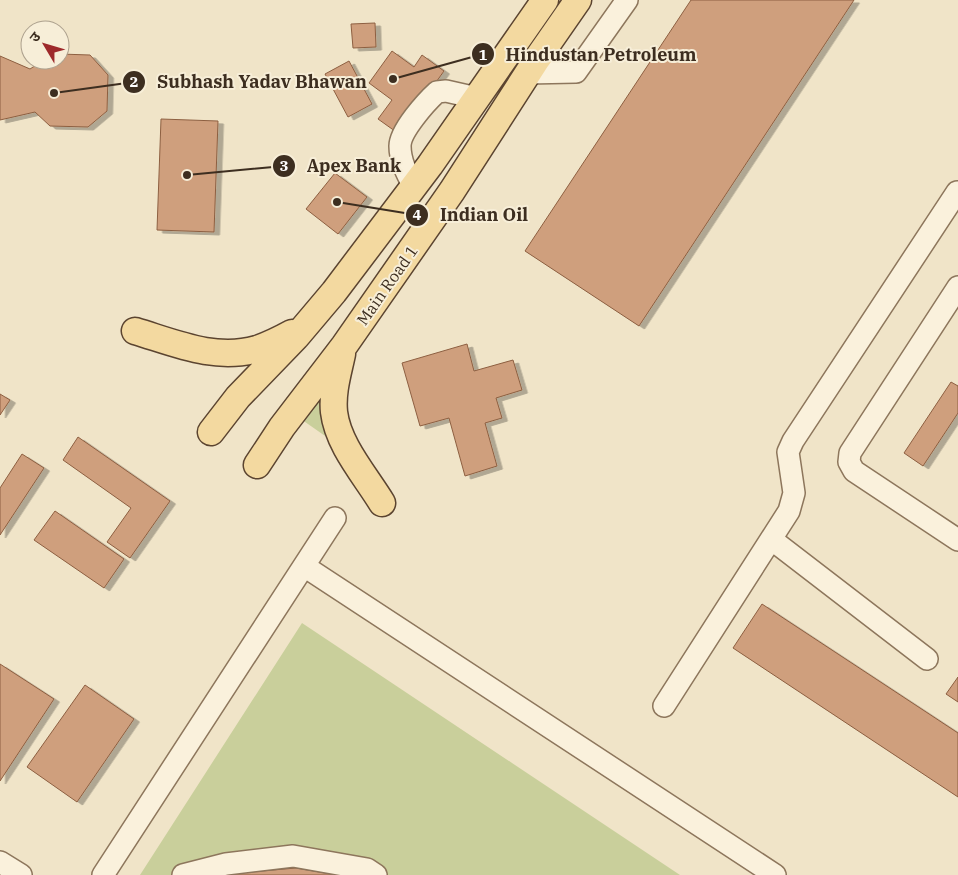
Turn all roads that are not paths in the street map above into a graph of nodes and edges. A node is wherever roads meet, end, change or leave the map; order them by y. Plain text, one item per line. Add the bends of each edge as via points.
1 (545, 0) edge
2 (578, 0) edge
3 (627, 0) edge
4 (527, 73) junction
5 (477, 98) junction
6 (414, 186) junction
7 (957, 192) edge
8 (958, 287) edge
9 (304, 327) junction
10 (135, 331) dead end
11 (344, 346) junction
12 (211, 432) dead end
13 (257, 465) dead end
14 (382, 503) dead end
15 (335, 518) dead end
16 (771, 538) junction
17 (958, 540) edge
18 (304, 566) junction
19 (927, 659) dead end
20 (664, 706) dead end
21 (0, 862) edge
22 (21, 875) edge
23 (103, 875) edge
24 (183, 875) edge
25 (376, 875) edge
26 (775, 875) edge

1 - 5 main road
2 - 4 main road, Main Road 1
3 - 4 street via 576,72
4 - 11 main road, Main Road 1 via 452,191
5 - 6 main road
5 - 6 street via 437,92 403,134 400,144 402,160
6 - 9 main road
7 - 16 street via 793,441 788,452 794,493 789,511
8 - 17 street via 850,453 849,462 854,471
9 - 10 main road via 255,349 228,354 206,352
9 - 12 main road via 238,397
11 - 13 main road, Main Road 1
11 - 14 main road via 335,387 334,412 341,436
15 - 18 street
16 - 19 street
16 - 20 street
18 - 23 street
18 - 26 street
21 - 22 street
24 - 25 street via 226,864 294,856 367,869

